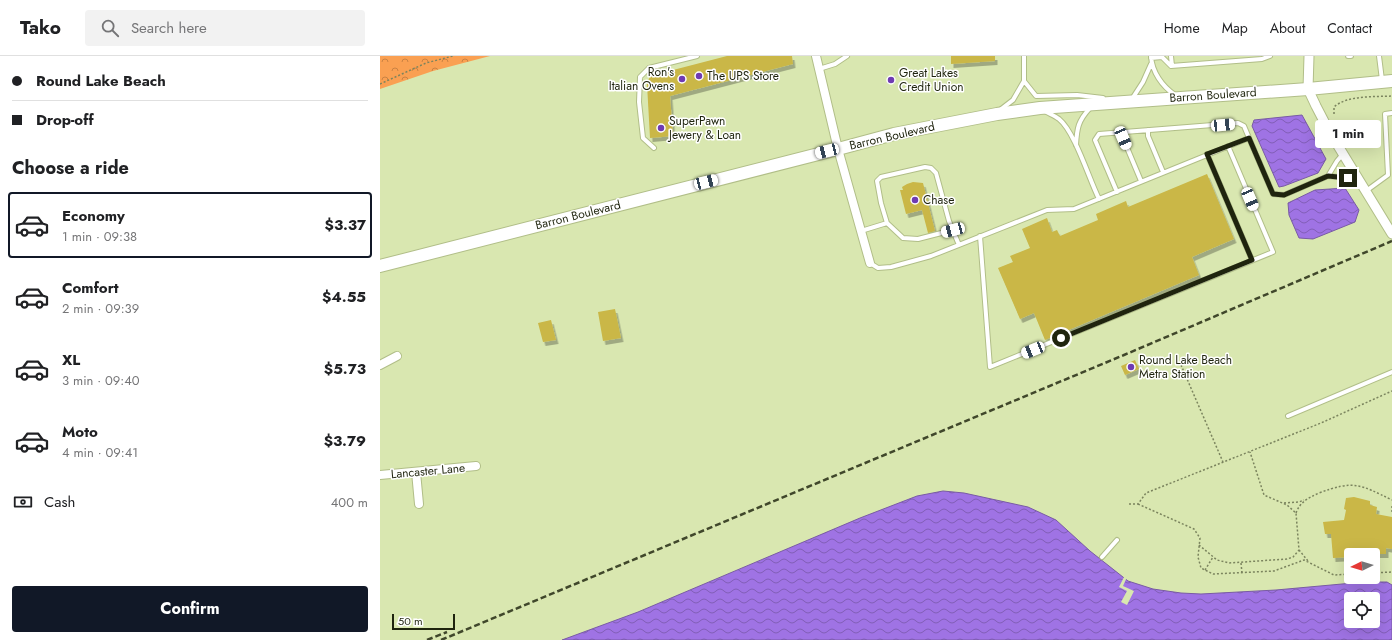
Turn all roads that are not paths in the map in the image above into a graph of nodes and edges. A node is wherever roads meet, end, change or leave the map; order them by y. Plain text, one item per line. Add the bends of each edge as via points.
1 (697, 56) edge
2 (816, 56) edge
3 (847, 56) edge
4 (1024, 56) edge
5 (1171, 56) edge
6 (1207, 56) edge
7 (1219, 56) edge
8 (1230, 56) edge
9 (1309, 56) edge
10 (1348, 56) edge
11 (1351, 56) edge
12 (1379, 56) edge
13 (1151, 57) edge
14 (1267, 57) edge
15 (1196, 58) dead end
16 (1241, 58) edge
17 (1253, 58) edge
18 (1185, 59) dead end
19 (1220, 62) junction
20 (1230, 62) junction
21 (1208, 63) junction
22 (1151, 64) junction
23 (1197, 64) junction
24 (1186, 65) junction
25 (1172, 66) junction
26 (819, 70) junction
27 (1024, 81) junction
28 (1387, 82) edge
29 (1308, 89) junction
30 (1180, 98) junction
31 (1129, 101) junction
32 (1093, 104) junction
33 (1040, 108) junction
34 (1392, 113) edge
35 (993, 115) junction
36 (1148, 130) junction
37 (1123, 132) junction
38 (1249, 138) junction
39 (1076, 146) junction
40 (1228, 146) junction
41 (654, 148) dead end
42 (838, 149) junction
43 (1207, 154) junction
44 (1343, 154) junction
45 (1163, 172) junction
46 (1390, 175) edge
47 (1328, 176) junction
48 (1356, 176) junction
49 (1141, 181) junction
50 (1366, 191) junction
51 (1117, 192) junction
52 (1098, 199) junction
53 (887, 222) junction
54 (953, 230) junction
55 (861, 231) junction
56 (1392, 234) edge
57 (980, 236) junction
58 (959, 245) junction
59 (1252, 260) junction
60 (870, 263) joint
61 (380, 266) edge
62 (397, 356) dead end
63 (380, 365) edge
64 (1392, 372) edge
65 (1288, 416) dead end
66 (476, 466) dead end
67 (416, 472) junction
68 (380, 475) edge
69 (419, 504) dead end
70 (1117, 540) dead end
71 (1102, 557) dead end

1 - 41 lane via 650,68 640,76 639,102 643,138
2 - 26 street
3 - 26 lane
4 - 27 lane
5 - 25 lane
6 - 21 lane
7 - 19 lane
8 - 20 lane
9 - 29 street
10 - 11 lane
12 - 28 lane
13 - 22 lane
13 - 25 lane via 1162,57
14 - 17 lane
15 - 23 lane
16 - 17 lane
16 - 20 lane
18 - 24 lane
19 - 20 lane
19 - 21 lane
21 - 23 lane
22 - 30 lane via 1156,75
22 - 31 lane via 1143,82
23 - 24 lane
24 - 25 lane
26 - 42 street
27 - 31 lane via 1036,96 1076,95
27 - 35 lane via 1013,100
28 - 29 main road, Barron Boulevard
29 - 30 main road, Barron Boulevard
29 - 44 street
30 - 31 main road, Barron Boulevard
31 - 32 main road, Barron Boulevard
32 - 33 main road, Barron Boulevard
32 - 39 lane via 1077,127
33 - 35 main road, Barron Boulevard
33 - 39 lane via 1059,119
34 - 46 lane via 1385,114
35 - 42 main road, Barron Boulevard via 894,134
36 - 37 lane
36 - 38 lane via 1238,123 1244,126
36 - 45 lane via 1148,136
37 - 49 lane via 1123,138
37 - 51 lane via 1099,134 1096,137
38 - 40 lane
38 - 47 lane via 1273,194 1284,195
39 - 52 lane
40 - 43 lane
40 - 59 lane via 1272,252
42 - 55 street
42 - 61 main road, Barron Boulevard
43 - 45 lane
43 - 59 lane
44 - 47 lane
44 - 48 street
45 - 49 lane
46 - 50 lane
47 - 48 lane
48 - 50 street
49 - 51 lane
50 - 56 street
51 - 52 lane
52 - 57 lane via 1074,210 1047,210
53 - 54 lane via 903,238 918,239
53 - 54 lane via 877,181 881,177 925,167 936,173
53 - 55 lane
54 - 58 lane
55 - 60 street
57 - 58 lane
57 - 59 lane via 990,367
58 - 60 lane via 891,267 878,268
62 - 63 street
64 - 65 lane
66 - 67 street, Lancaster Lane
67 - 68 street, Lancaster Lane
67 - 69 street
70 - 71 lane

